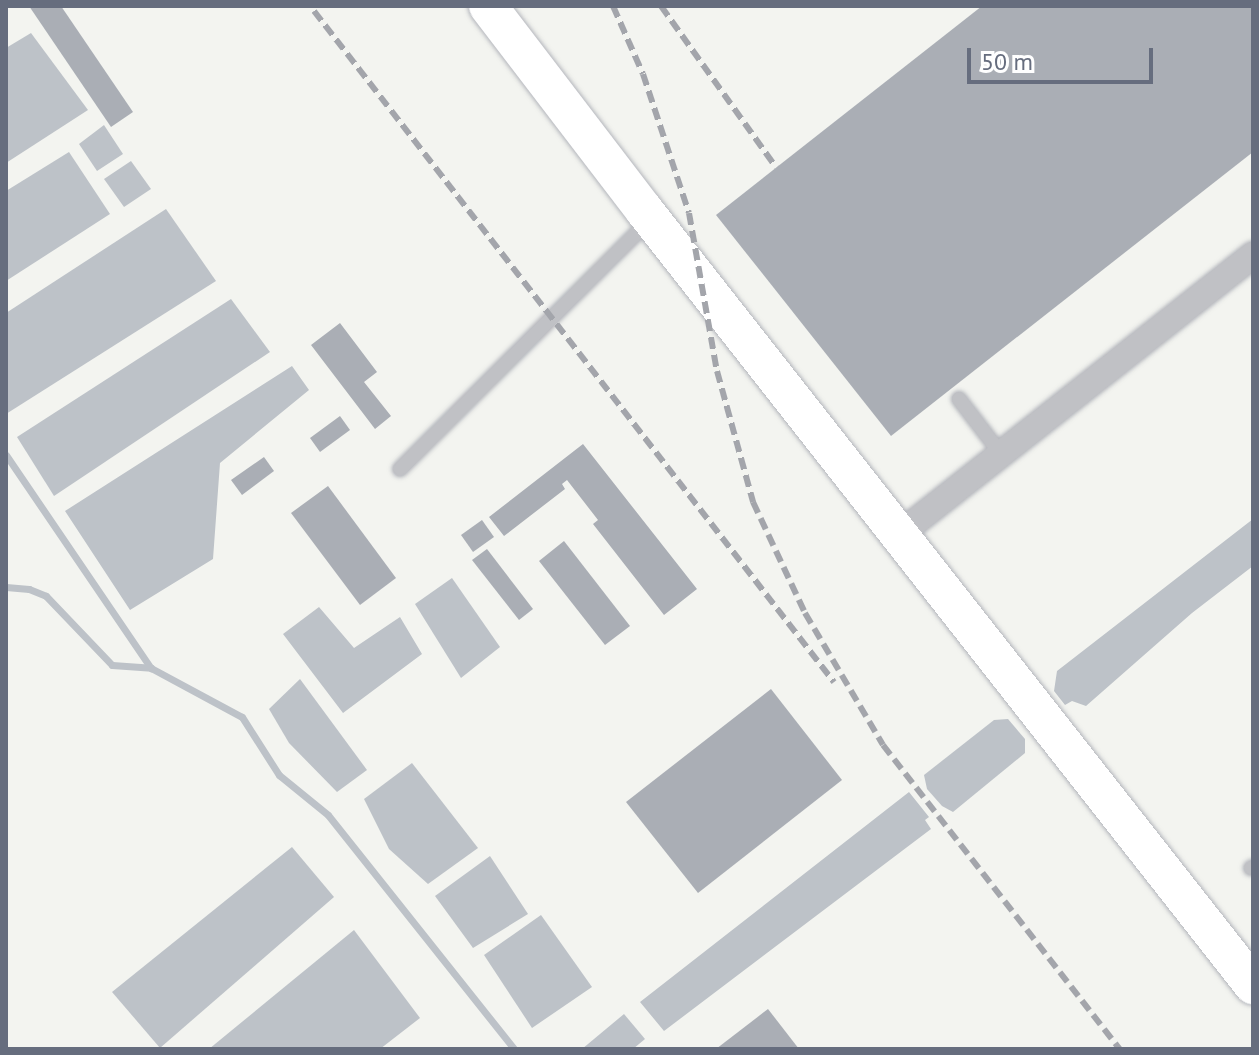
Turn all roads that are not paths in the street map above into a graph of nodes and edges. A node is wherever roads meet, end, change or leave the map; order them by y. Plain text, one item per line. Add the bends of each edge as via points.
1 (488, 6) edge
2 (651, 219) junction
3 (1253, 255) edge
4 (959, 399) dead end
5 (1001, 454) junction
6 (400, 469) dead end
7 (901, 533) junction
8 (1253, 985) edge

1 - 2 street
2 - 6 lane
2 - 7 street
3 - 5 street
4 - 5 lane
5 - 7 street
7 - 8 street

